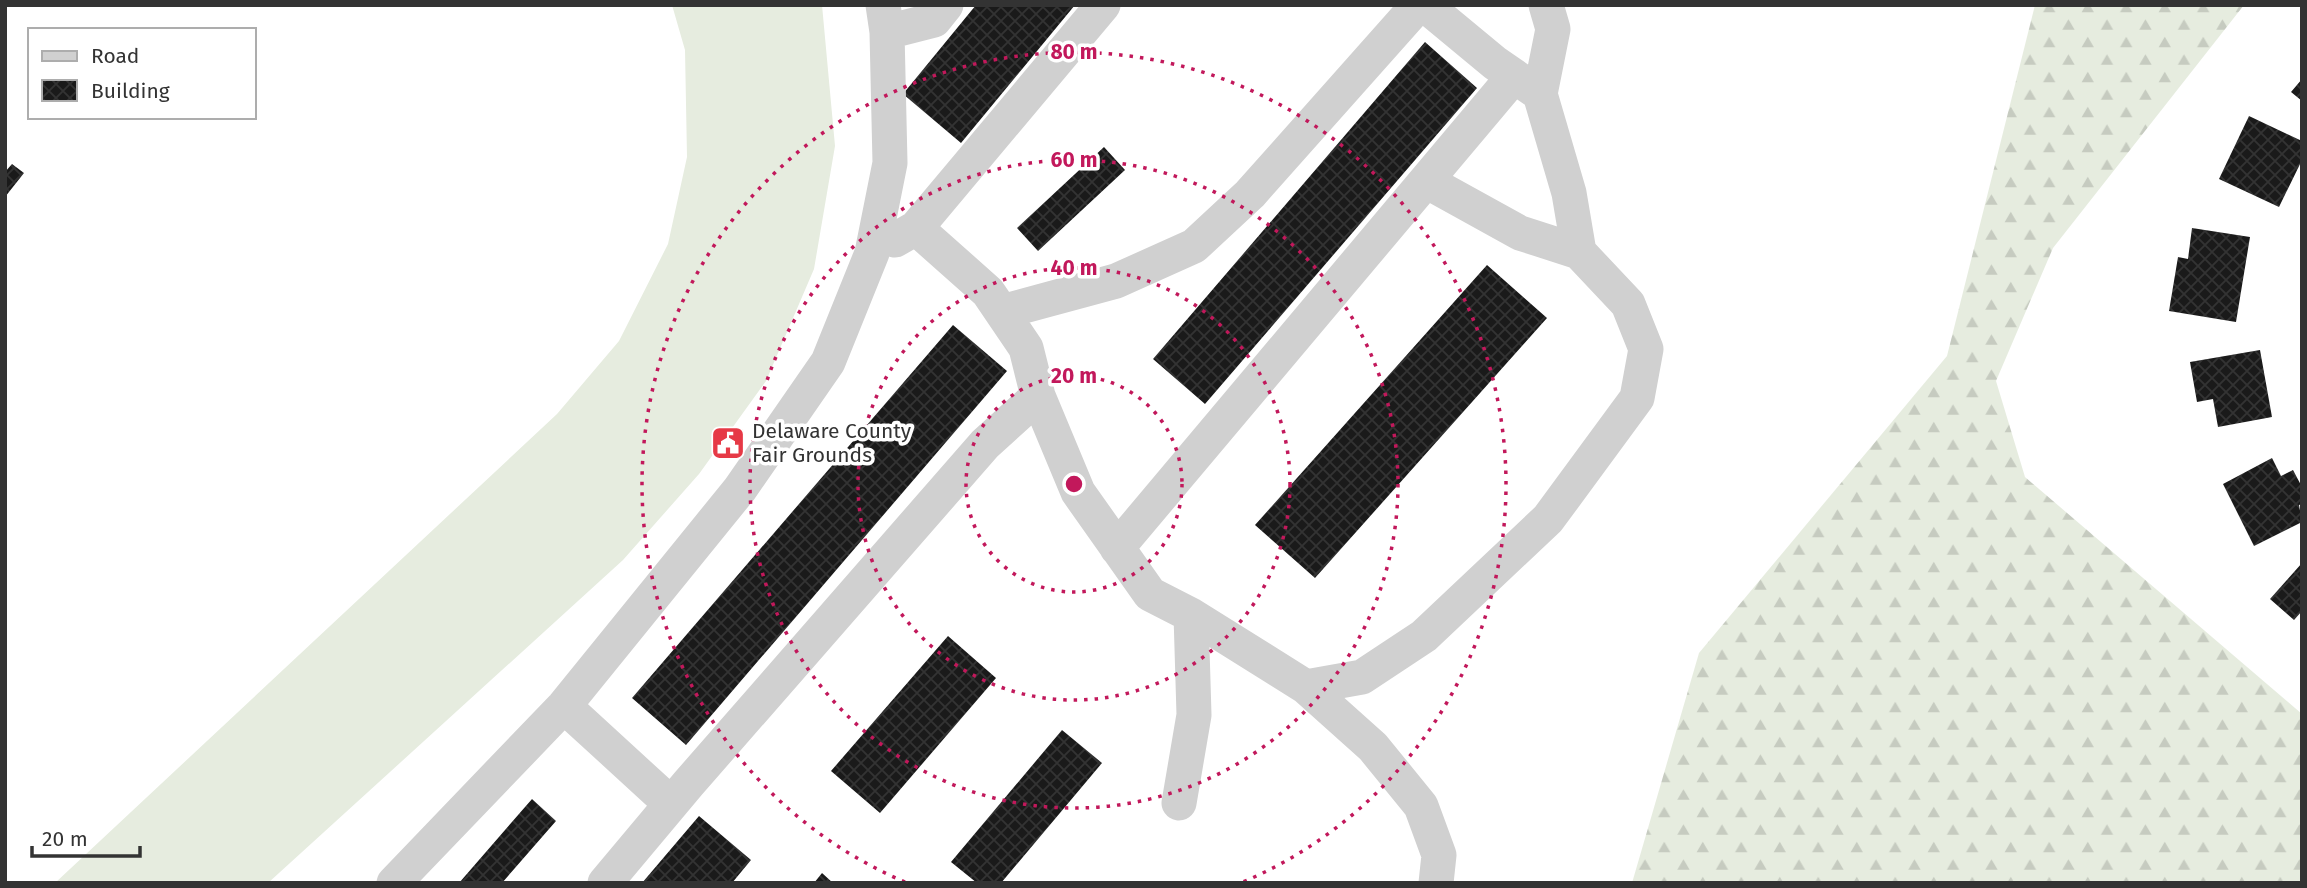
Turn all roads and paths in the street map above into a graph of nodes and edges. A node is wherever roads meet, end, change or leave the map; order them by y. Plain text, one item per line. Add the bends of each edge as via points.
1 (946, 5) edge
2 (1103, 5) edge
3 (1418, 5) edge
4 (1425, 5) edge
5 (1546, 5) edge
6 (885, 19) edge
7 (1527, 85) junction
8 (1426, 181) junction
9 (916, 228) junction
10 (1579, 252) junction
11 (872, 253) junction
12 (1002, 312) junction
13 (1038, 396) junction
14 (1117, 548) junction
15 (1191, 615) junction
16 (1306, 687) junction
17 (564, 706) junction
18 (1179, 803) dead end
19 (671, 804) junction
20 (394, 883) edge
21 (605, 883) edge
22 (1436, 883) edge

1 - 6 lane via 934,20
2 - 9 lane
3 - 12 lane via 1250,194 1194,246 1116,281
4 - 7 lane
5 - 7 lane via 1553,29
6 - 11 lane via 890,163
7 - 8 lane
7 - 10 lane via 1569,193
8 - 10 lane via 1520,233
8 - 14 lane
9 - 11 lane
9 - 12 lane via 988,292
10 - 16 lane via 1633,315 1646,349 1637,398 1548,519 1424,636 1362,677
11 - 17 lane via 828,362 740,489
12 - 13 lane via 1026,348
13 - 14 lane via 1078,492
13 - 19 lane via 985,444
14 - 15 lane via 1150,594
15 - 16 lane
15 - 18 lane via 1194,715
16 - 22 lane via 1373,747 1421,806 1439,855
17 - 19 lane
17 - 20 lane
19 - 21 lane

